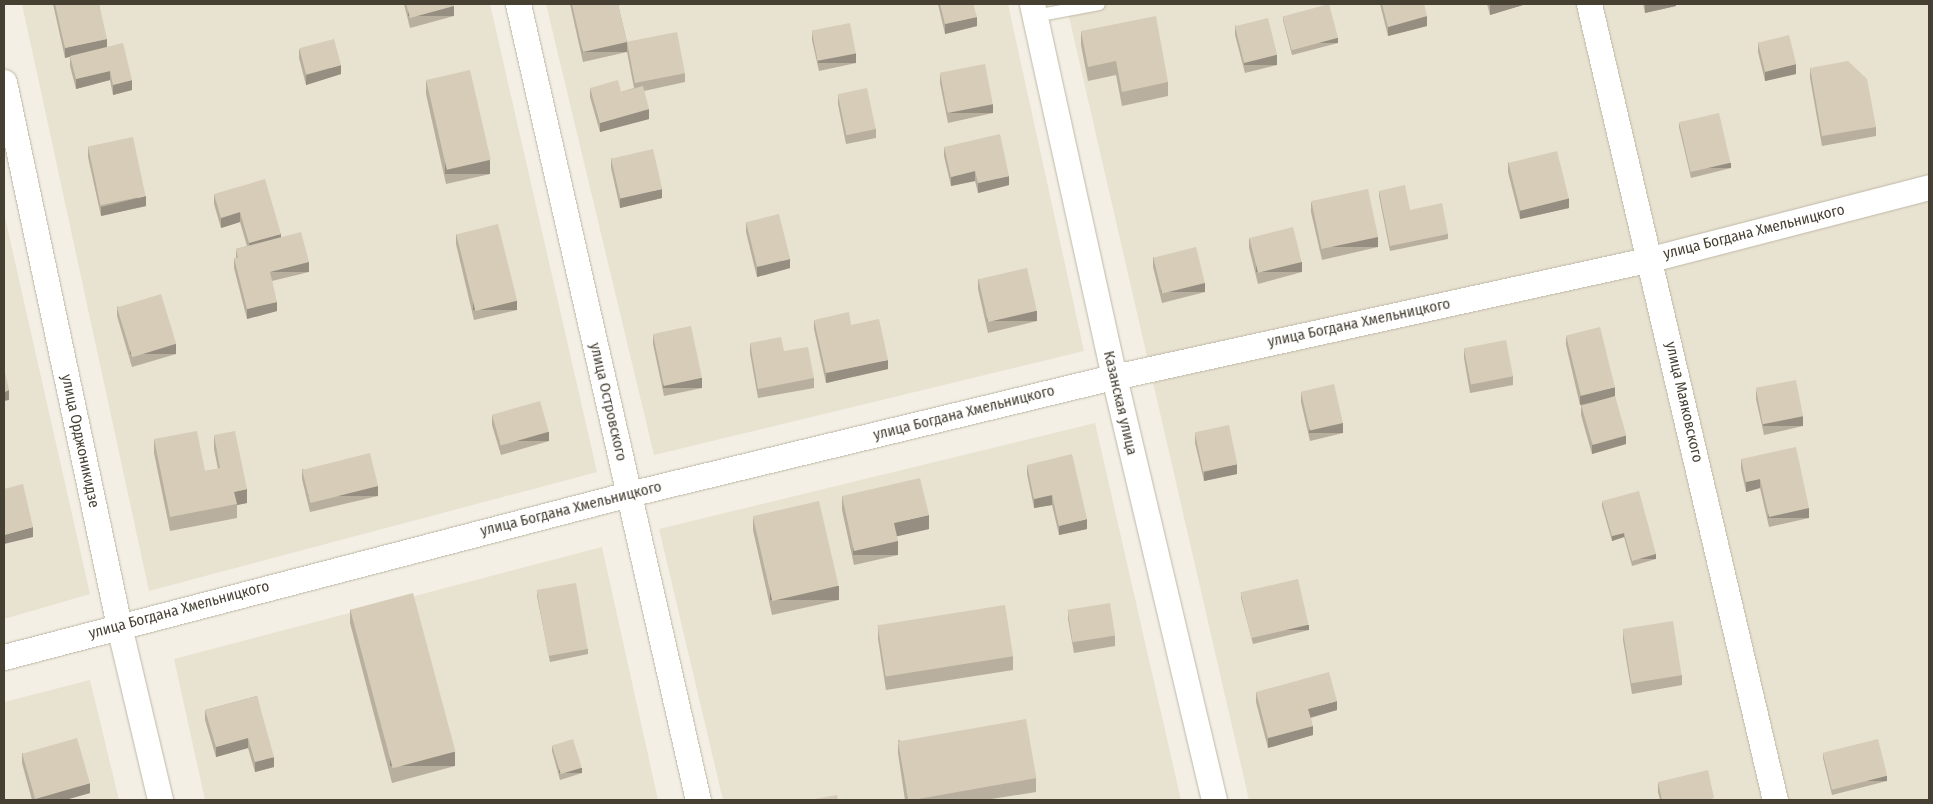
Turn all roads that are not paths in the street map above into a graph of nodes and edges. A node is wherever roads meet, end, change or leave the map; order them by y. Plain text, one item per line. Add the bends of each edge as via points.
1 (518, 4) edge
2 (1099, 4) edge
3 (1589, 4) edge
4 (1033, 10) edge
5 (4, 82) edge
6 (1929, 187) edge
7 (1651, 258) junction
8 (1114, 378) junction
9 (629, 494) junction
10 (119, 626) junction
11 (4, 657) edge
12 (160, 800) edge
13 (698, 800) edge
14 (1214, 800) edge
15 (1775, 800) edge

1 - 9 street, улица Островского
2 - 4 lane
3 - 7 street, улица Маяковского
4 - 8 street, Казанская улица
5 - 10 street, улица Орджоникидзе
6 - 7 street, улица Богдана Хмельницкого
7 - 8 street, улица Богдана Хмельницкого
7 - 15 street, улица Маяковского
8 - 9 street, улица Богдана Хмельницкого
8 - 14 street, Казанская улица
9 - 10 street, улица Богдана Хмельницкого
9 - 13 street, улица Островского
10 - 11 street, улица Богдана Хмельницкого
10 - 12 street, улица Орджоникидзе

